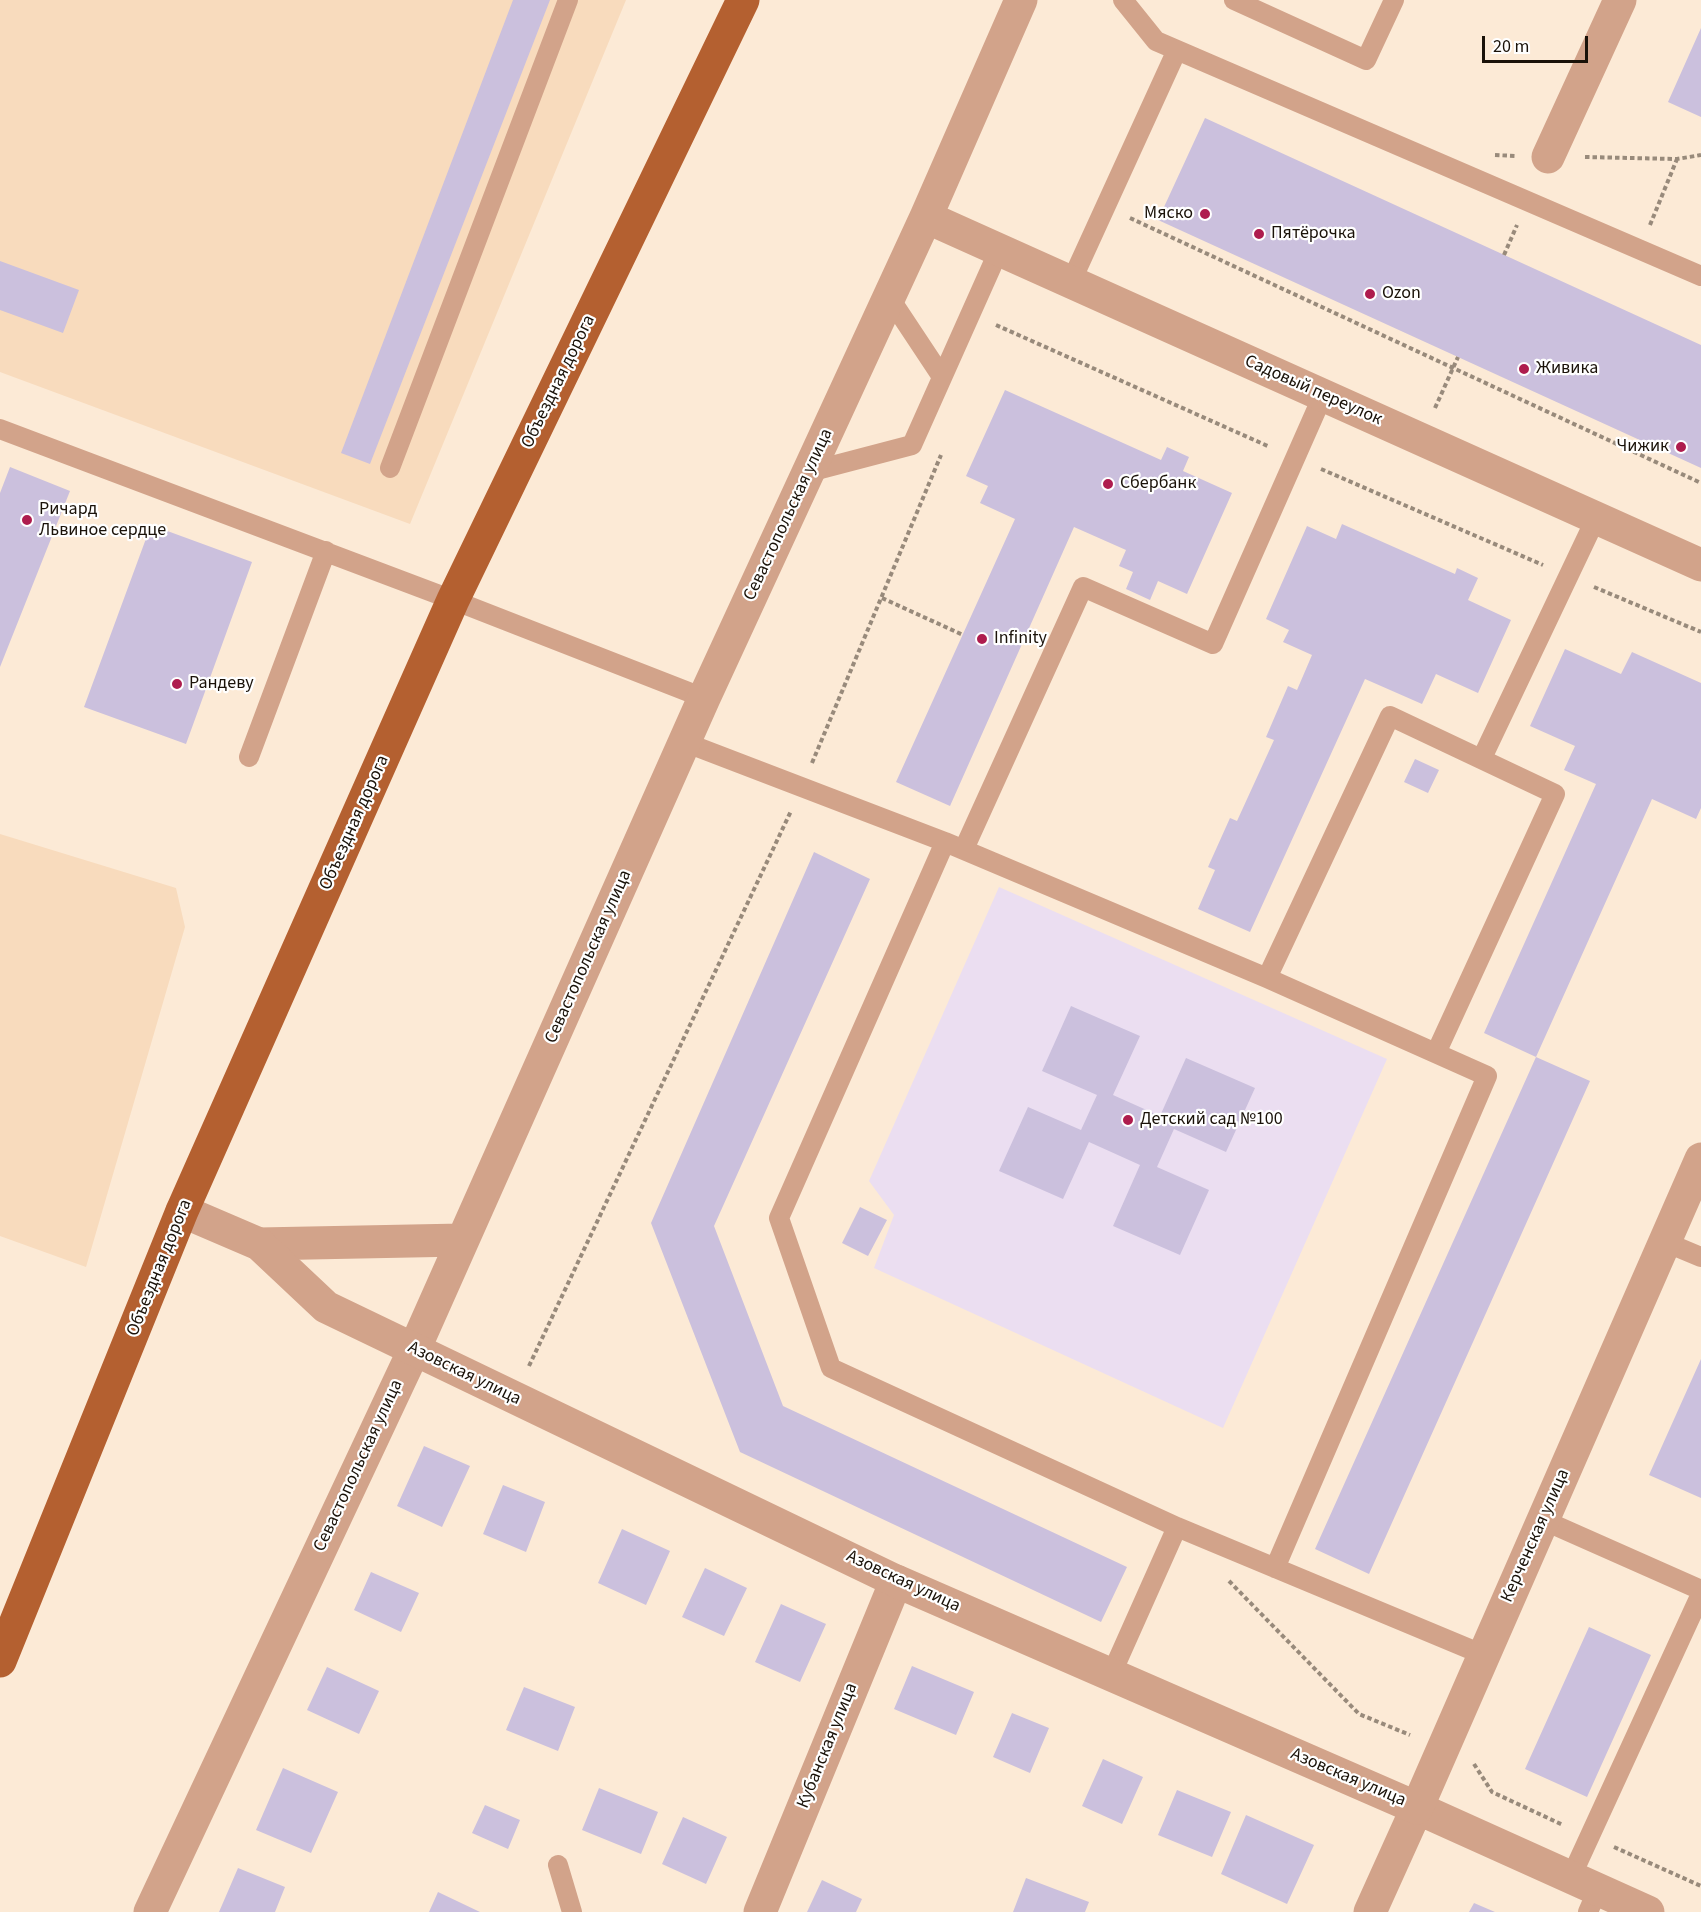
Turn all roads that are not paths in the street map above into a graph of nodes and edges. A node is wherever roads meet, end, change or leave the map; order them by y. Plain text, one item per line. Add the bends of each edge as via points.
1 (568, 0) edge
2 (743, 0) edge
3 (1021, 0) edge
4 (1123, 0) edge
5 (1234, 0) edge
6 (1394, 0) edge
7 (1620, 0) edge
8 (1177, 50) junction
9 (1548, 156) dead end
10 (926, 217) junction
11 (999, 250) junction
12 (1701, 276) edge
13 (1071, 282) junction
14 (889, 297) junction
15 (942, 377) junction
16 (1323, 395) junction
17 (0, 429) edge
18 (390, 468) dead end
19 (809, 472) junction
20 (1596, 518) junction
21 (326, 551) junction
22 (1701, 565) edge
23 (453, 600) junction
24 (704, 698) junction
25 (684, 742) junction
26 (249, 757) dead end
27 (1482, 758) junction
28 (945, 842) junction
29 (964, 849) junction
30 (1267, 978) junction
31 (1436, 1053) junction
32 (1701, 1159) edge
33 (182, 1211) junction
34 (462, 1240) junction
35 (1665, 1242) junction
36 (259, 1244) junction
37 (1701, 1257) edge
38 (414, 1350) junction
39 (1543, 1520) junction
40 (1177, 1527) junction
41 (1275, 1568) junction
42 (896, 1581) junction
43 (1701, 1592) edge
44 (1484, 1655) junction
45 (0, 1661) edge
46 (1111, 1675) junction
47 (1417, 1808) junction
48 (558, 1865) dead end
49 (1585, 1893) edge
50 (150, 1912) edge
51 (572, 1912) edge
52 (760, 1912) edge
53 (1370, 1912) edge
54 (1648, 1912) edge

1 - 18 lane
2 - 23 main road, Объездная дорога
3 - 10 street, Севастопольская улица
4 - 8 lane via 1156,40
5 - 6 lane via 1366,60
7 - 9 street
8 - 12 lane
8 - 13 lane
10 - 11 street, Садовый переулок
10 - 14 street, Севастопольская улица
11 - 13 street, Садовый переулок
11 - 15 lane
13 - 16 street, Садовый переулок
14 - 15 lane
14 - 19 street, Севастопольская улица
15 - 19 lane via 912,445
16 - 20 street, Садовый переулок
16 - 29 lane via 1212,644 1083,587
17 - 21 lane
19 - 24 street, Севастопольская улица
20 - 22 street, Садовый переулок
20 - 27 lane
21 - 23 lane
21 - 26 lane
23 - 24 lane
23 - 33 main road, Объездная дорога
24 - 25 street, Севастопольская улица
25 - 28 lane
25 - 34 street, Севастопольская улица
27 - 30 lane via 1390,716
27 - 31 lane via 1555,794
28 - 29 lane
28 - 40 lane via 779,1218 831,1368
29 - 30 lane
30 - 31 lane
31 - 41 lane via 1487,1076
32 - 35 street, Керченская улица
33 - 36 street, Азовская улица
33 - 45 main road, Объездная дорога
34 - 36 street
34 - 38 street, Севастопольская улица
35 - 37 lane
35 - 39 street, Керченская улица
36 - 38 street, Азовская улица via 326,1308
38 - 42 street, Азовская улица
38 - 50 street, Севастопольская улица
39 - 43 lane
39 - 44 street, Керченская улица
40 - 41 lane
40 - 46 lane
41 - 44 lane
42 - 46 street, Азовская улица
42 - 52 street, Кубанская улица
43 - 49 lane
44 - 47 street, Керченская улица
46 - 47 street, Азовская улица
47 - 49 street, Азовская улица
47 - 53 street, Керченская улица
48 - 51 lane
49 - 54 street, Азовская улица

